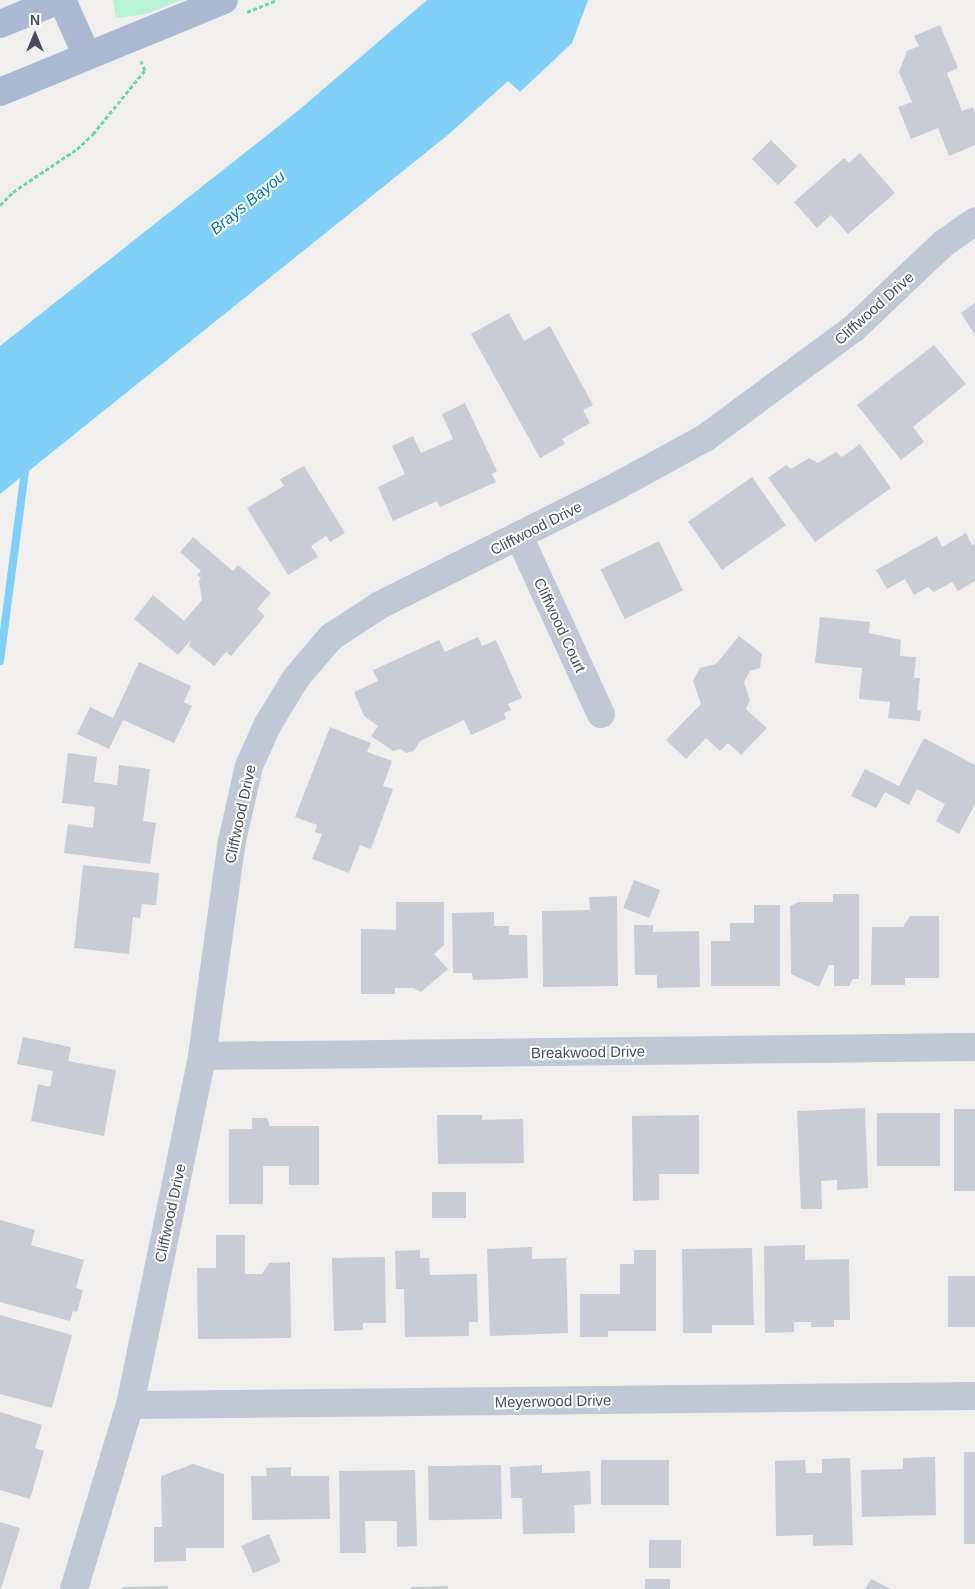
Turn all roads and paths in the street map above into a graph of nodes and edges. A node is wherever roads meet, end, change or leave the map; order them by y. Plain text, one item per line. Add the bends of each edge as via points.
1 (61, 0) edge
2 (277, 0) edge
3 (232, 8) edge
4 (0, 24) edge
5 (148, 54) dead end
6 (87, 56) junction
7 (0, 92) edge
8 (0, 205) edge
9 (975, 221) edge
10 (519, 536) junction
11 (602, 714) dead end
12 (975, 1047) edge
13 (202, 1056) junction
14 (975, 1396) edge
15 (130, 1405) junction
16 (74, 1589) edge

1 - 4 main road
1 - 6 main road
2 - 3 path
3 - 6 main road
5 - 8 path via 139,58 145,70 88,139
6 - 7 main road
9 - 10 street, Cliffwood Drive via 944,243 853,329 705,438
10 - 11 street, Cliffwood Court
10 - 13 street, Cliffwood Drive via 380,605 331,637 296,678 268,724 249,766 232,841
12 - 13 street, Breakwood Drive
13 - 15 street, Cliffwood Drive
14 - 15 street, Meyerwood Drive
15 - 16 street, Cliffwood Drive

